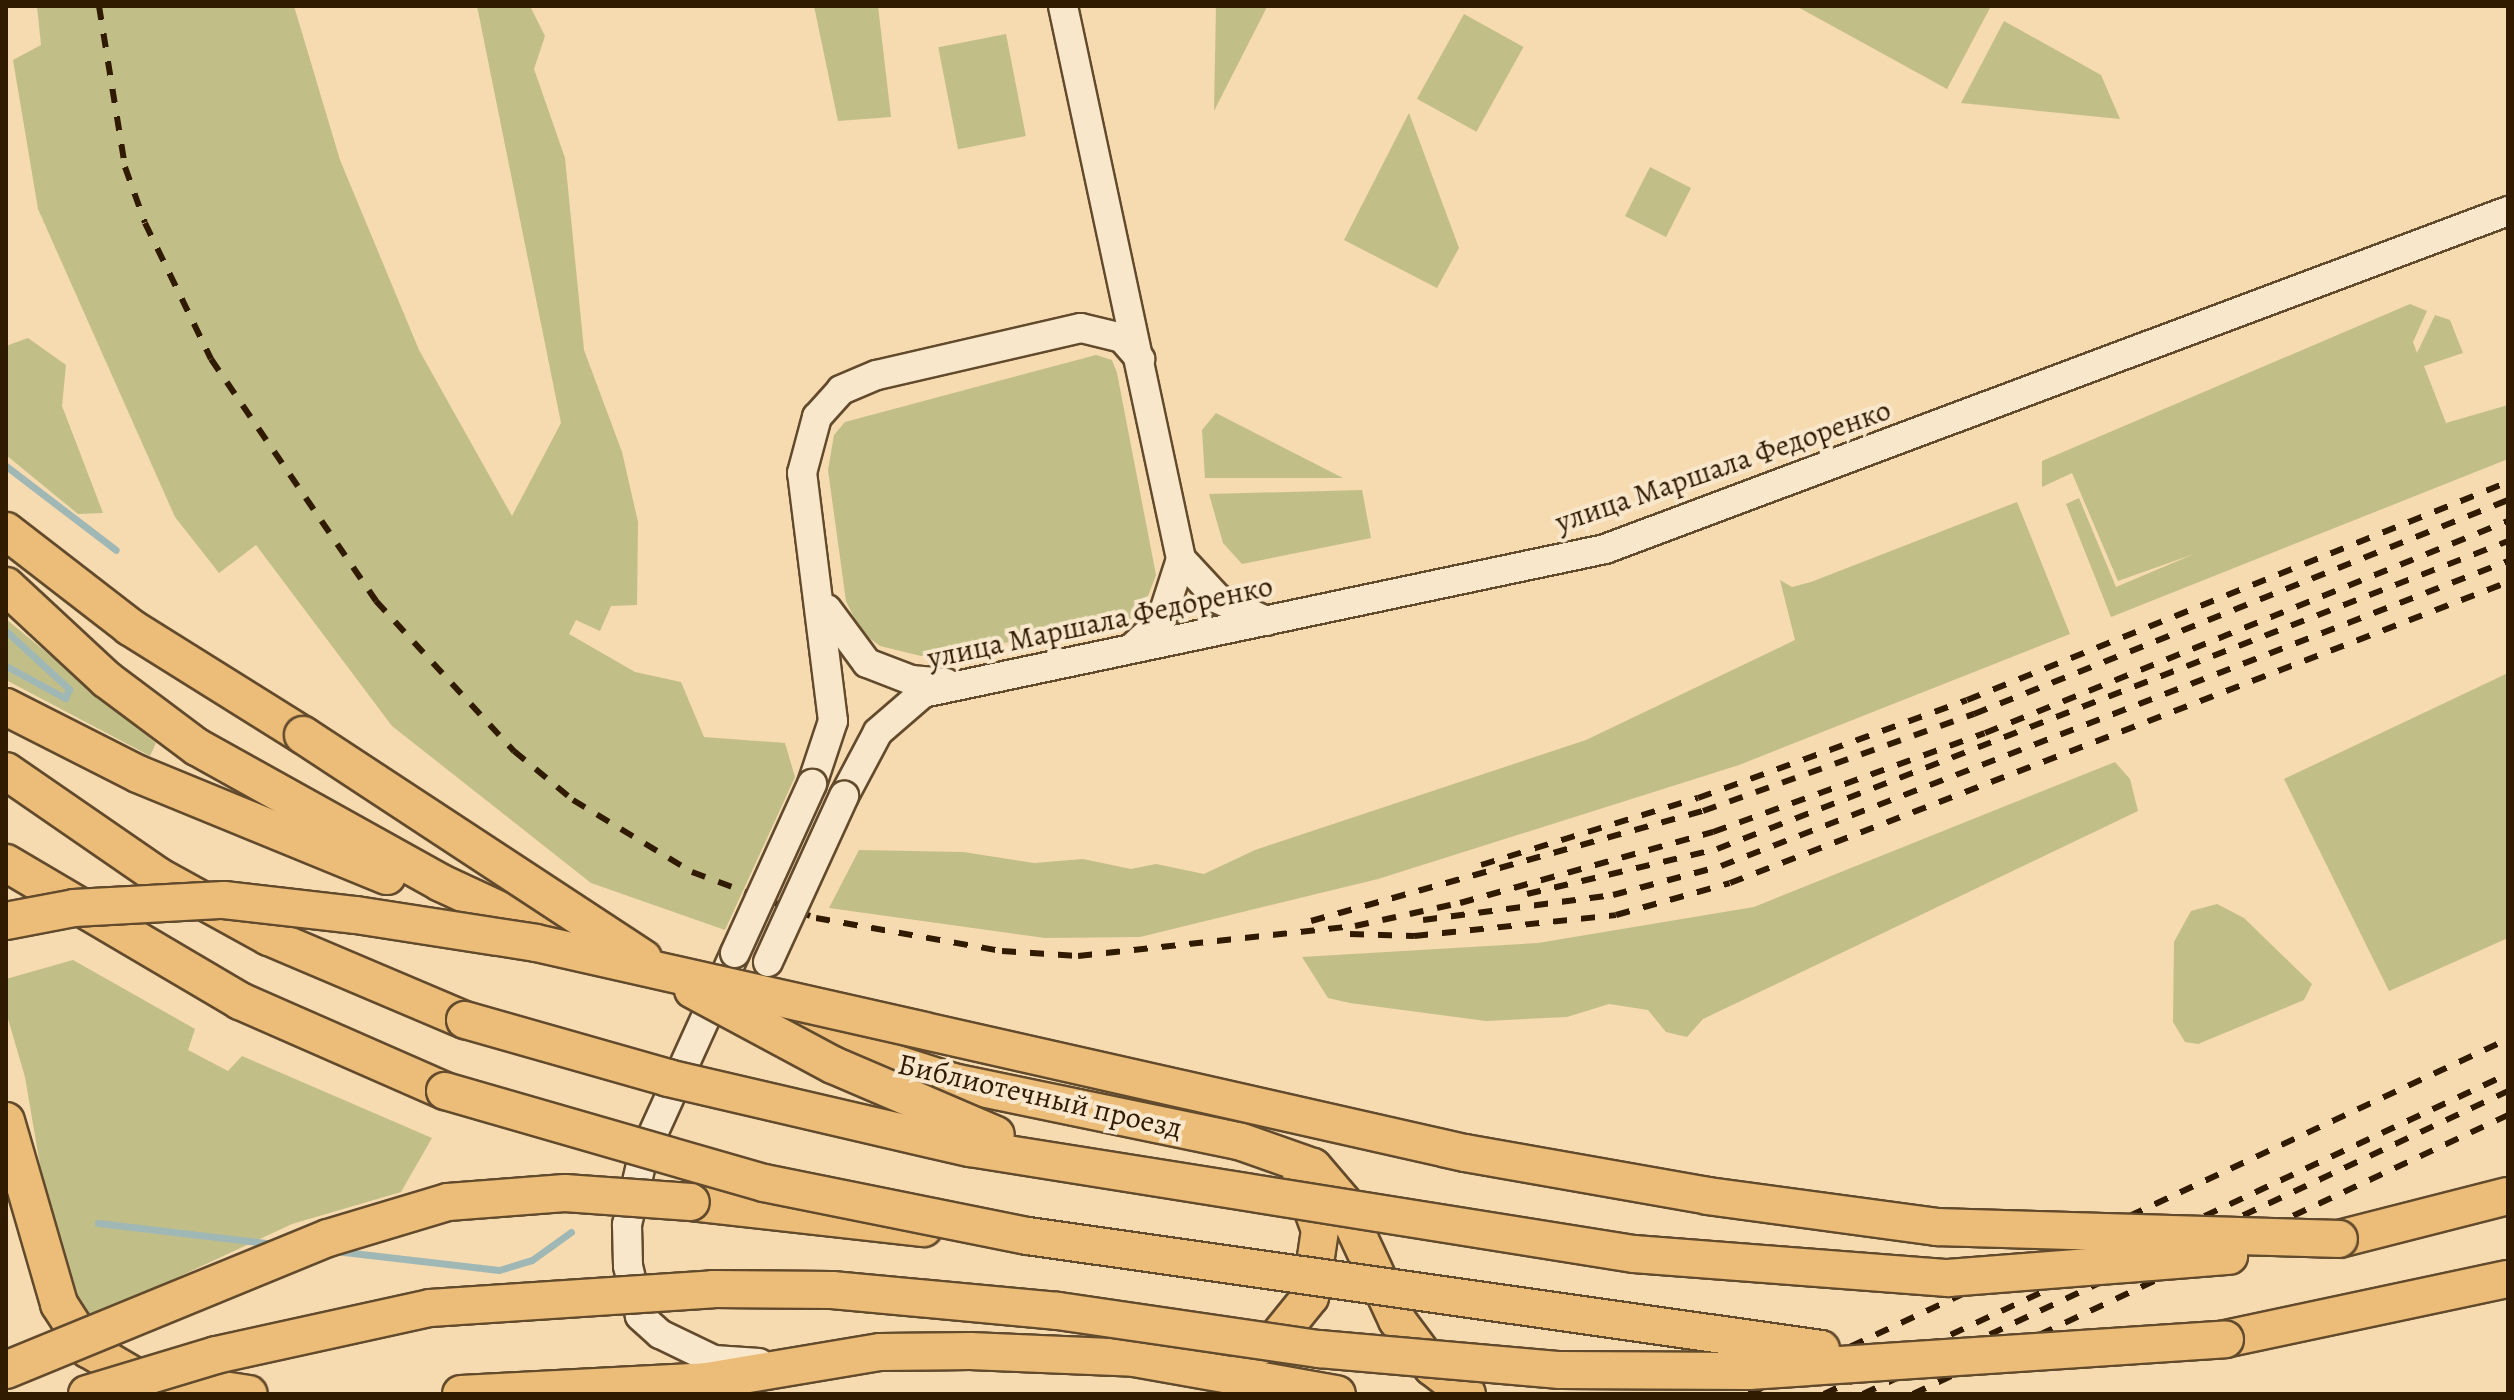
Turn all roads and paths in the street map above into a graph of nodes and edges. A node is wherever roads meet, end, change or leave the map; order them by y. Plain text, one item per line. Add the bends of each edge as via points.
1 (1063, 6) edge
2 (2508, 211) edge
3 (1114, 251) junction
4 (1081, 328) junction
5 (1140, 359) junction
6 (6, 531) edge
7 (1181, 559) junction
8 (6, 586) edge
9 (819, 596) junction
10 (1267, 621) junction
11 (1130, 650) junction
12 (955, 683) junction
13 (6, 707) edge
14 (6, 771) edge
15 (6, 863) edge
16 (510, 918) junction
17 (6, 921) edge
18 (714, 999) junction
19 (794, 1031) junction
20 (6, 1121) edge
21 (1271, 1149) junction
22 (1108, 1171) junction
23 (2508, 1196) edge
24 (1028, 1236) junction
25 (2339, 1239) junction
26 (2508, 1279) edge
27 (1896, 1357) junction
28 (1134, 1358) junction
29 (794, 1366) junction
30 (6, 1370) edge
31 (87, 1394) edge
32 (249, 1394) edge
33 (461, 1394) edge
34 (1337, 1394) edge
35 (1467, 1394) edge

1 - 3 street
2 - 10 street, улица Маршала Федоренко via 1605,549
3 - 4 street via 1113,293
3 - 5 street
4 - 5 street via 1122,338
4 - 9 street via 877,375 841,390 805,442 802,473
5 - 7 street
6 - 22 main road, bridge via 130,627 709,1000 943,1115
7 - 10 street via 1218,599
7 - 11 street via 1161,621
8 - 16 main road via 106,679 197,747
9 - 12 street via 867,663 911,680
9 - 18 street, bridge via 833,721 812,784
10 - 11 street, улица Маршала Федоренко
11 - 12 street, улица Маршала Федоренко
12 - 19 street, улица Маршала Федоренко, bridge via 897,709 844,796 768,962 768,1000
13 - 16 main road via 138,774 433,894
14 - 22 main road, bridge via 158,876 255,930 465,1020 668,1078
15 - 24 main road, bridge via 240,1001 445,1091 764,1183
16 - 18 main road, Библиотечный проезд
17 - 25 main road, bridge via 74,908 224,900 356,915 536,943 1465,1153 1708,1196 1937,1227
18 - 19 main road, Библиотечный проезд
18 - 29 street via 632,1190 632,1293 640,1316 687,1351
19 - 21 main road, Библиотечный проезд via 953,1082
20 - 32 main road via 59,1304 88,1349 134,1376
21 - 28 main road via 1301,1178 1320,1230 1319,1265 1296,1321 1248,1351
21 - 35 main road, Библиотечный проезд via 1328,1182 1397,1320 1432,1367
22 - 25 main road, bridge via 1634,1254 1824,1274 1948,1278 2114,1269
23 - 25 main road
24 - 27 main road, bridge via 1649,1330
24 - 30 main road, bridge via 691,1202 512,1194 448,1202 328,1238
26 - 27 main road, bridge via 2225,1339
27 - 31 main road, bridge via 1749,1371 1560,1370 1319,1349 1058,1311 832,1290 713,1289 430,1308 216,1355
28 - 29 main road via 880,1352
28 - 34 main road
29 - 33 main road via 707,1381

